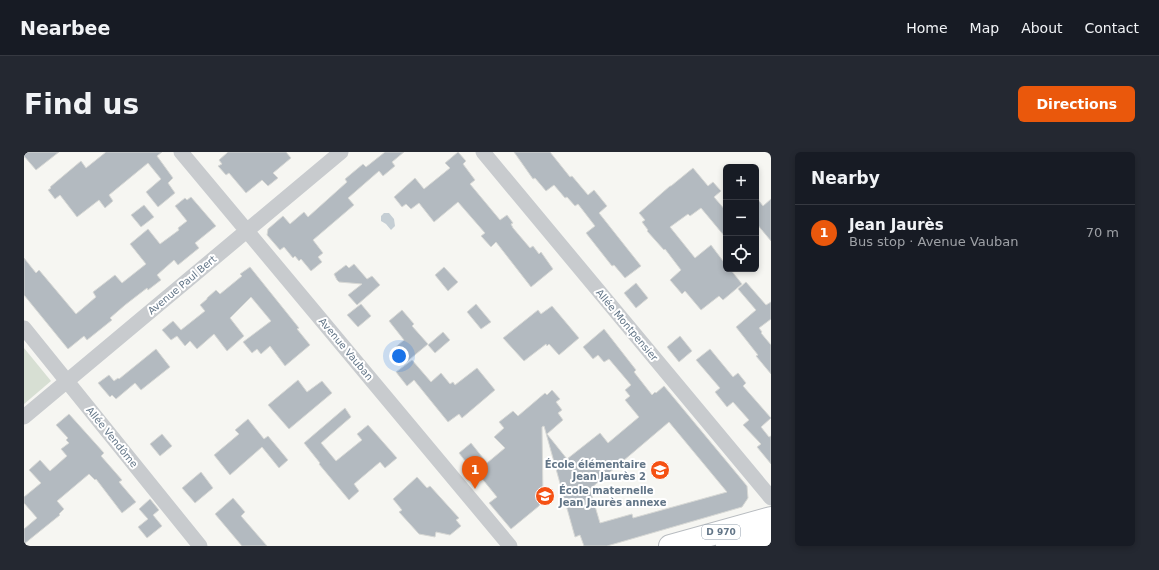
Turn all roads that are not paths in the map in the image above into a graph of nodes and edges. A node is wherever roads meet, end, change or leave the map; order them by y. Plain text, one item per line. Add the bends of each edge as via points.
1 (181, 152) edge
2 (341, 152) edge
3 (483, 152) edge
4 (247, 231) junction
5 (24, 328) edge
6 (67, 380) junction
7 (24, 417) edge
8 (771, 498) edge
9 (771, 518) edge
10 (771, 534) edge
11 (200, 546) edge
12 (510, 546) edge
13 (670, 546) edge
14 (727, 546) edge

1 - 4 street, Avenue Vauban
2 - 4 street, Avenue Paul Bert
3 - 8 street, Allée Montpensier
4 - 6 street, Avenue Paul Bert
4 - 12 street, Avenue Vauban
5 - 6 street, Allée Vendôme
6 - 7 street, Avenue Paul Bert
6 - 11 street, Allée Vendôme
9 - 13 main road, D 970
10 - 14 main road, D 970

